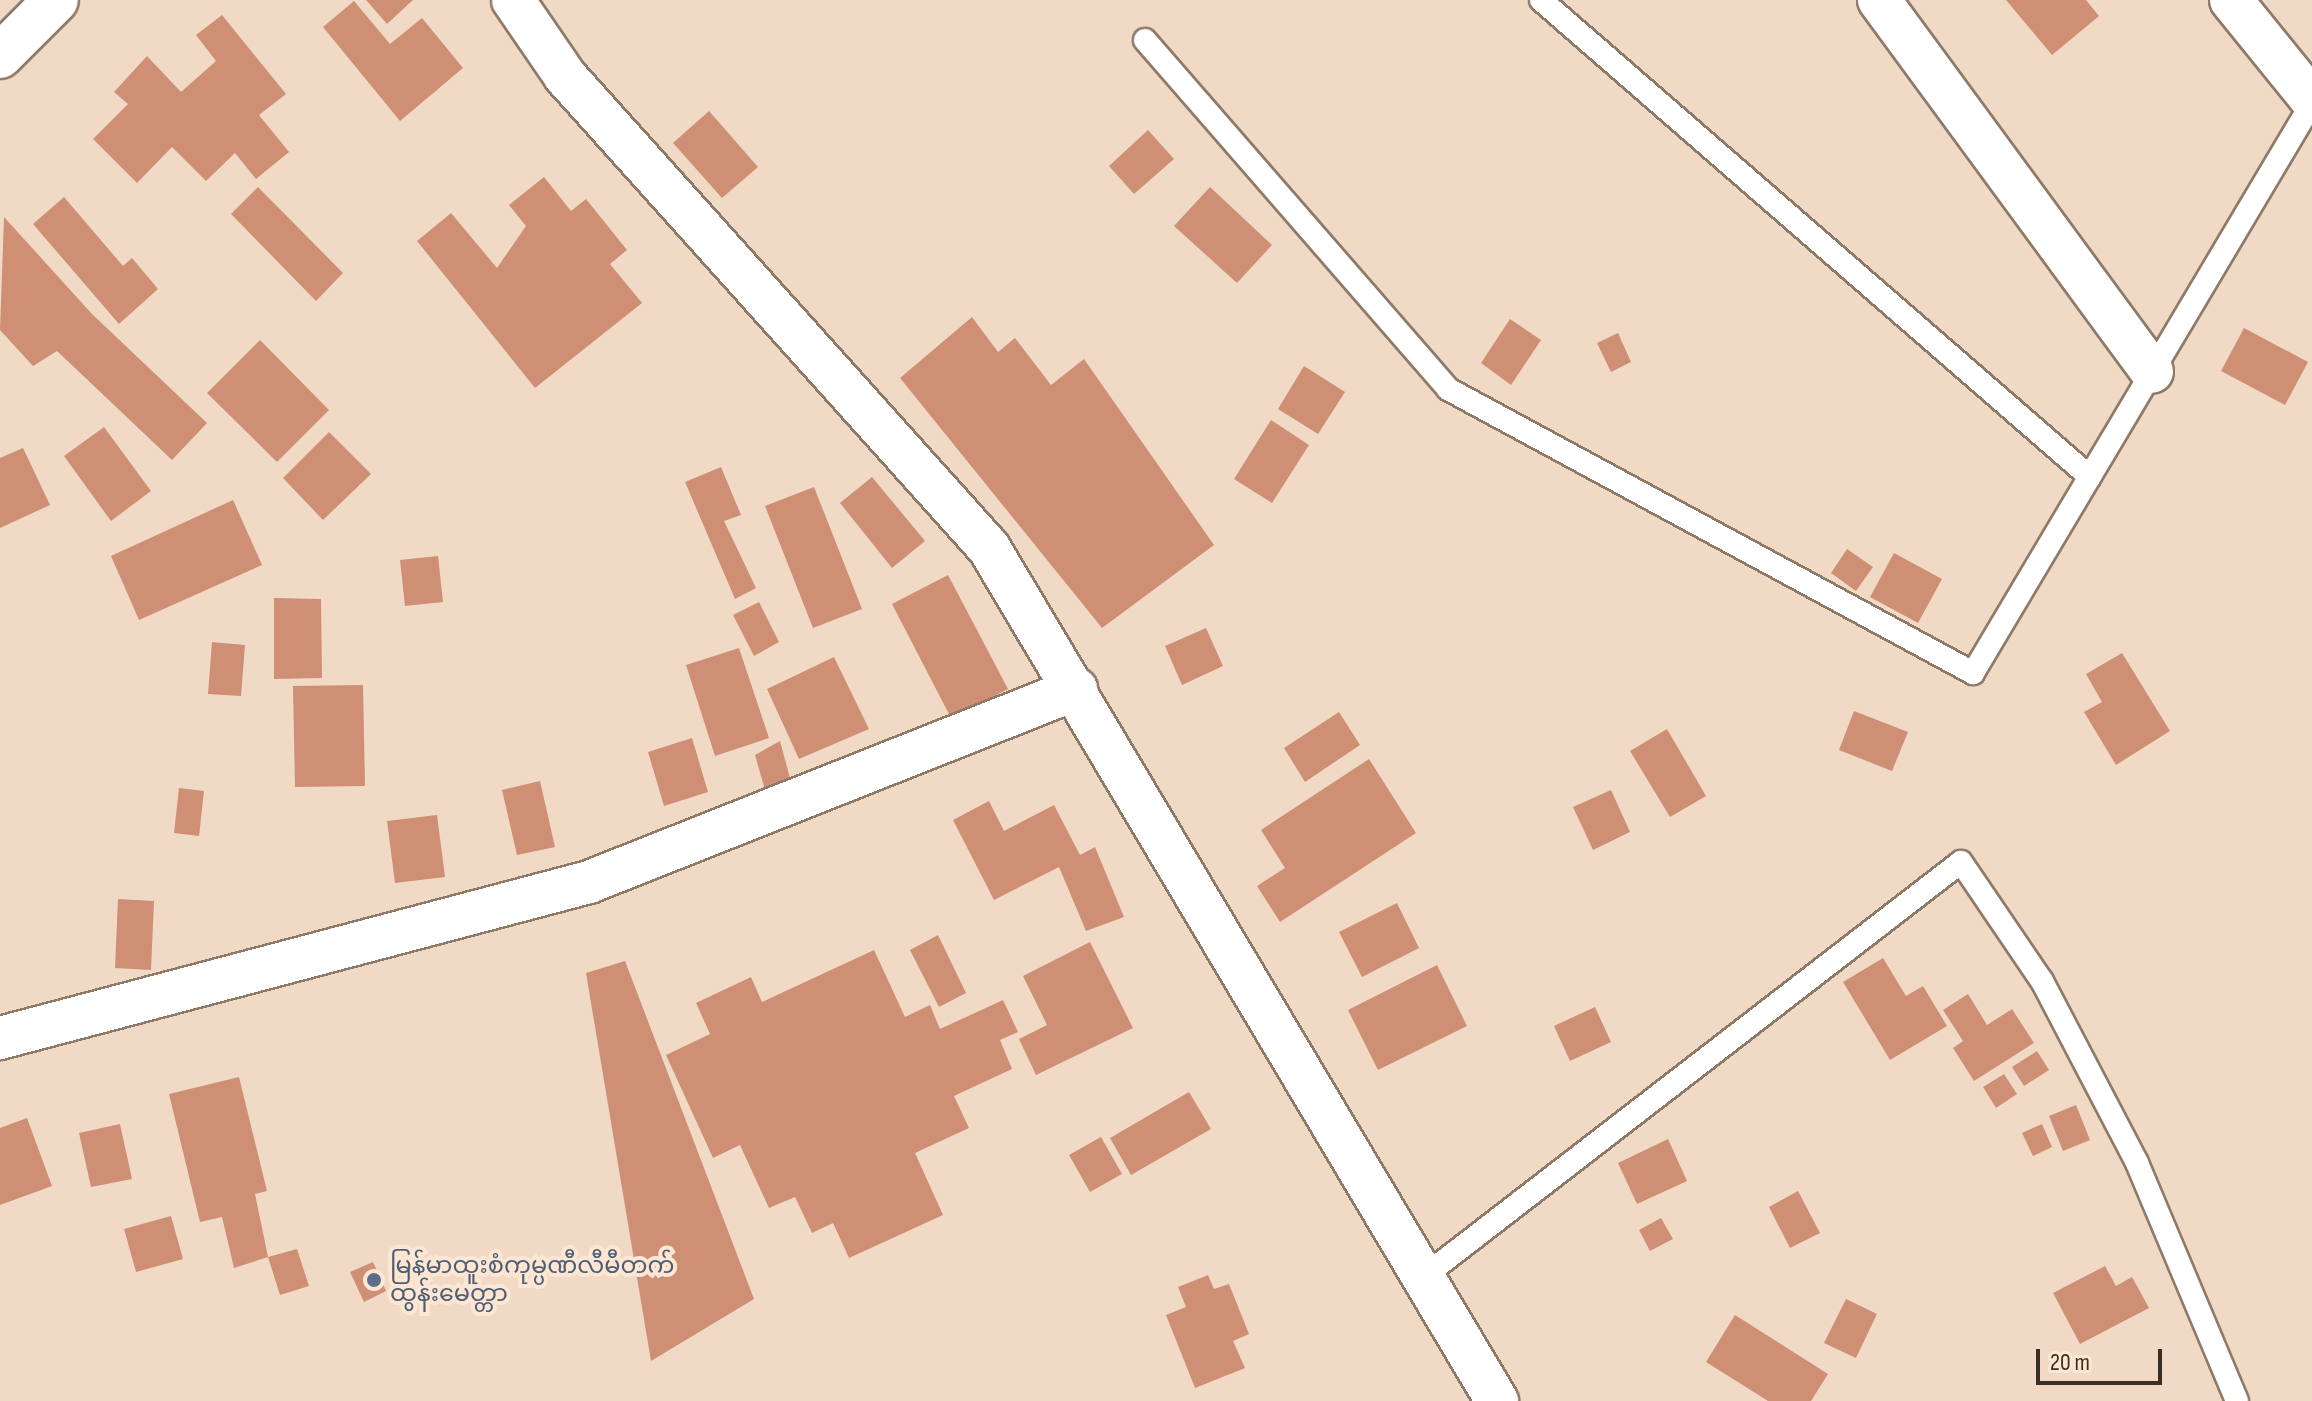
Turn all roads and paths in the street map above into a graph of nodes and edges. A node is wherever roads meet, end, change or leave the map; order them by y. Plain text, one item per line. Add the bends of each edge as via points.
1 (56, 0) edge
2 (513, 0) edge
3 (1541, 0) edge
4 (1879, 0) edge
5 (2231, 0) edge
6 (1145, 40) dead end
7 (0, 56) edge
8 (2312, 101) edge
9 (2152, 372) junction
10 (2090, 477) junction
11 (1076, 689) junction
12 (0, 1038) edge
13 (1423, 1277) junction
14 (1497, 1401) edge
15 (2237, 1401) edge

1 - 7 highway
2 - 11 street via 565,76 989,548
3 - 10 lane
4 - 9 street
5 - 8 street
6 - 10 lane via 1448,389 1973,673
8 - 9 lane
9 - 10 lane
11 - 12 street via 589,882
11 - 13 street
13 - 14 street
13 - 15 lane via 1961,862 2042,981 2137,1163

